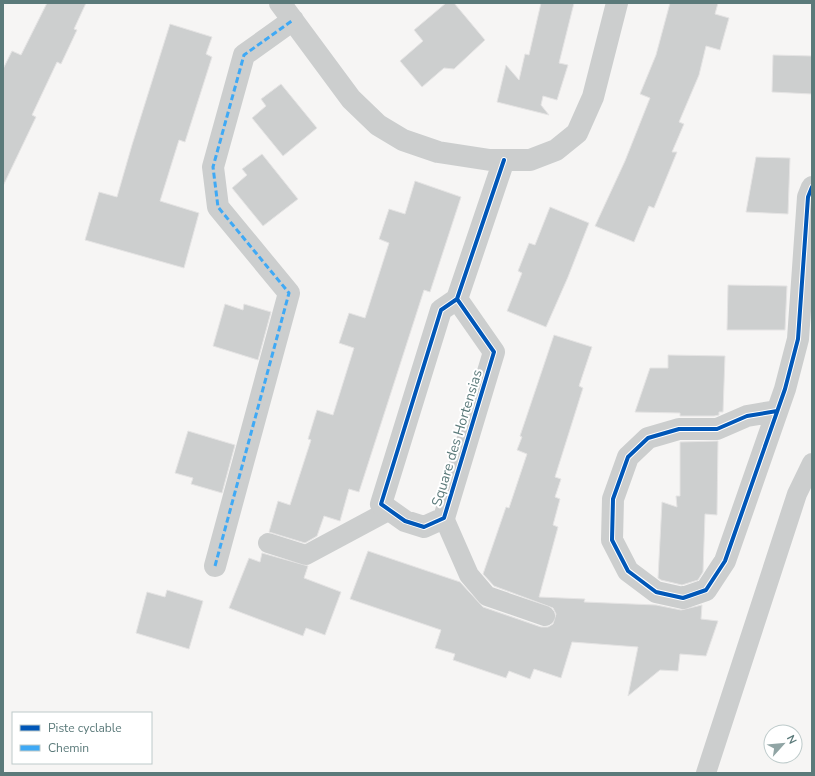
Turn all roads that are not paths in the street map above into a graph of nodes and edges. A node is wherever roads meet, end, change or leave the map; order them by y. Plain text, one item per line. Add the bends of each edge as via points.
1 (617, 3) edge
2 (287, 11) edge
3 (504, 160) junction
4 (812, 187) edge
5 (457, 299) junction
6 (777, 411) junction
7 (812, 463) edge
8 (390, 510) junction
9 (444, 518) junction
10 (268, 543) dead end
11 (215, 566) dead end
12 (544, 616) dead end
13 (706, 773) edge

1 - 3 street via 593,97 577,133 556,150 530,160
2 - 3 street via 351,99 378,125 403,140 438,152
2 - 11 street via 244,55 213,167 218,207 289,293
3 - 5 street
4 - 6 street via 808,197 798,339
5 - 8 street via 441,310 382,504
5 - 9 street, Square des Hortensias via 494,352
6 - 6 street via 747,416 716,428 679,429 648,438 628,456 613,499 612,540 628,571 656,592 683,598 706,590 724,562
7 - 13 lane via 797,494
8 - 9 street, Square des Hortensias via 405,521 424,527
8 - 10 lane via 306,555
9 - 12 lane via 469,575 487,596

